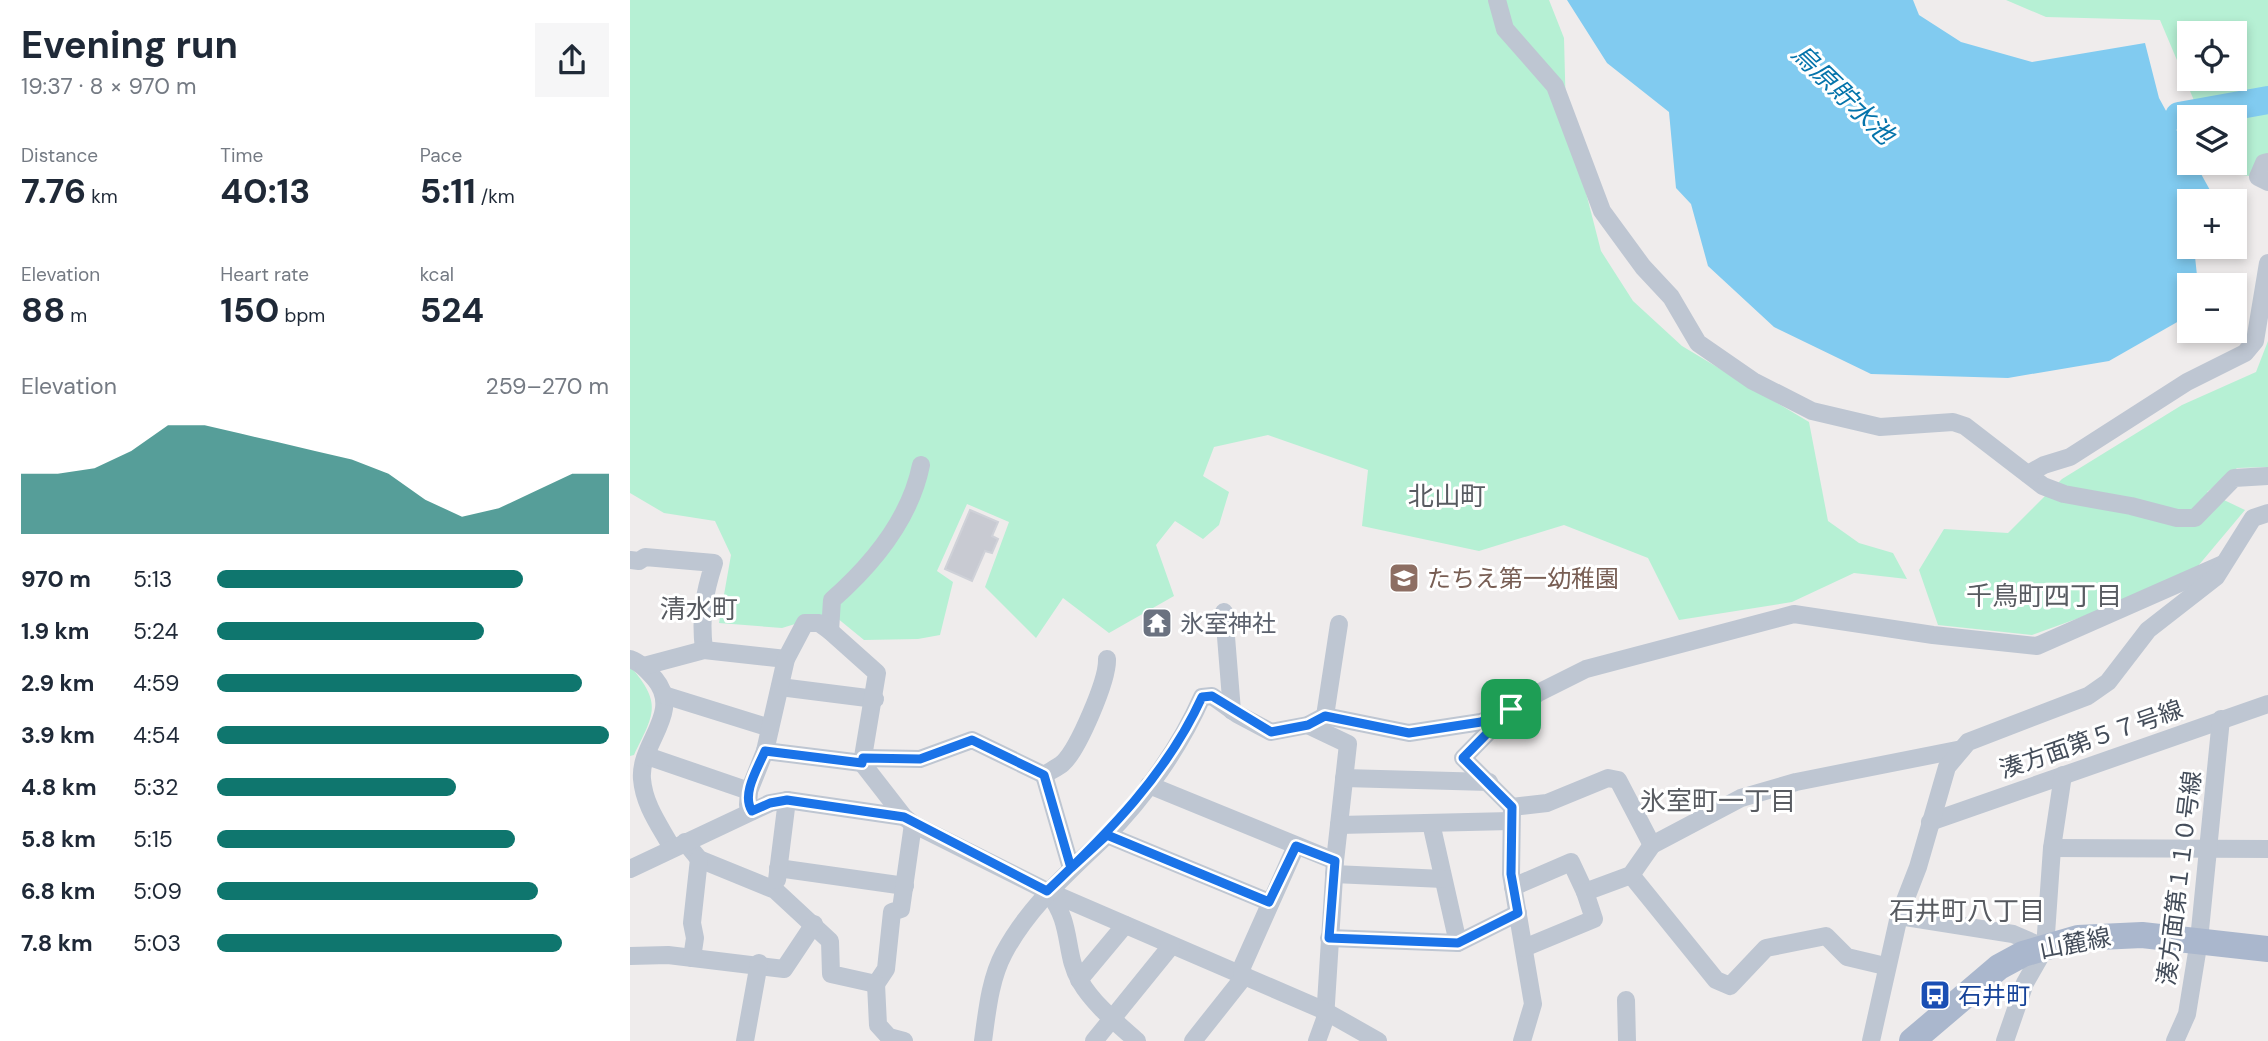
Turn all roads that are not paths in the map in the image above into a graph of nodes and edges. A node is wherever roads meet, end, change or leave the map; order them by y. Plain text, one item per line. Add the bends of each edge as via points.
1 (1497, 0) edge
2 (2268, 162) edge
3 (2268, 182) edge
4 (2268, 263) edge
5 (921, 465) dead end
6 (2028, 474) junction
7 (2268, 476) edge
8 (2268, 513) edge
9 (630, 560) edge
10 (2223, 564) junction
11 (1224, 612) dead end
12 (1339, 624) dead end
13 (825, 627) junction
14 (704, 650) junction
15 (635, 658) edge
16 (786, 659) junction
17 (1107, 659) dead end
18 (780, 687) junction
19 (664, 695) junction
20 (875, 699) junction
21 (2268, 704) edge
22 (1511, 709) junction
23 (1232, 711) junction
24 (1325, 716) junction
25 (2221, 719) junction
26 (1308, 725) junction
27 (770, 728) junction
28 (1962, 749) junction
29 (765, 751) junction
30 (863, 760) junction
31 (640, 762) edge
32 (1044, 775) junction
33 (2063, 775) junction
34 (1344, 778) junction
35 (1489, 782) junction
36 (1149, 785) junction
37 (749, 791) junction
38 (787, 800) junction
39 (752, 811) junction
40 (1511, 814) junction
41 (909, 821) junction
42 (1930, 822) junction
43 (1431, 823) junction
44 (1339, 825) junction
45 (1107, 835) junction
46 (678, 845) junction
47 (1652, 845) junction
48 (1296, 846) junction
49 (2052, 848) junction
50 (2209, 849) junction
51 (2268, 849) edge
52 (699, 859) junction
53 (778, 868) junction
54 (1071, 868) junction
55 (1334, 868) junction
56 (630, 869) edge
57 (1631, 875) junction
58 (1443, 879) junction
59 (905, 886) junction
60 (1513, 887) junction
61 (775, 890) junction
62 (1047, 891) junction
63 (1585, 892) junction
64 (1269, 902) junction
65 (1518, 913) junction
66 (1899, 916) junction
67 (814, 924) junction
68 (1125, 925) junction
69 (1329, 938) junction
70 (2199, 940) junction
71 (1458, 943) junction
72 (1171, 946) junction
73 (1524, 948) junction
74 (2045, 948) junction
75 (2268, 949) edge
76 (630, 957) edge
77 (692, 958) junction
78 (759, 964) junction
79 (1885, 966) junction
80 (1244, 978) junction
81 (1079, 980) junction
82 (876, 984) junction
83 (1626, 1000) dead end
84 (1323, 1010) junction
85 (1111, 1018) junction
86 (745, 1041) edge
87 (904, 1041) edge
88 (983, 1041) edge
89 (1094, 1041) edge
90 (1137, 1041) edge
91 (1193, 1041) edge
92 (1317, 1041) edge
93 (1378, 1041) edge
94 (1522, 1041) edge
95 (1627, 1041) edge
96 (1871, 1041) edge
97 (1912, 1041) edge
98 (2005, 1041) edge
99 (2175, 1041) edge

1 - 6 street via 1505,29 1555,86 1602,211 1671,297 1698,344 1753,381 1812,411 1880,427 1953,422 1965,426
2 - 3 street via 2259,177
4 - 6 street via 2255,341 2245,353 2187,382 2070,457
5 - 13 street via 894,528 868,568 832,600
6 - 7 street via 2064,494 2177,518 2194,518 2234,478
8 - 10 street via 2253,518
9 - 14 street via 645,557 714,563 702,599
10 - 22 street via 2037,646 1794,614 1586,669
10 - 28 street via 2216,577 2148,630 2108,682 2088,696 1968,742
11 - 23 street
12 - 24 street
13 - 16 street via 805,623
13 - 20 street via 877,673
14 - 15 street
14 - 16 street
15 - 19 street
16 - 18 street
17 - 32 street via 1107,671 1087,723 1064,762
18 - 20 street
18 - 27 street
19 - 27 street
19 - 31 street via 663,717
20 - 30 street
21 - 25 street, 湊方面第５７号線
22 - 24 street via 1481,722 1409,733
22 - 35 street via 1463,758
23 - 26 street via 1271,732
23 - 36 street via 1212,696 1202,697
24 - 26 street
25 - 33 street, 湊方面第５７号線
25 - 50 street, 湊方面第１１０号線
26 - 34 street via 1348,744
27 - 29 street
28 - 42 street via 1947,766
28 - 47 street via 1796,782 1741,798
29 - 30 street
29 - 37 street
30 - 32 street via 920,759 972,740
30 - 41 street
31 - 37 street
31 - 46 street via 647,803
32 - 54 street
33 - 42 street, 湊方面第５７号線
33 - 49 street
34 - 35 street
34 - 44 street
35 - 40 street
36 - 45 street
36 - 48 street
37 - 39 street
38 - 39 street
38 - 41 street
38 - 53 street
39 - 46 street
40 - 43 street
40 - 47 street via 1608,778 1618,780
40 - 60 street
41 - 59 street
41 - 62 street
42 - 66 street
43 - 44 street
43 - 58 street
44 - 55 street
45 - 54 street
45 - 64 street
46 - 52 street
46 - 56 street
47 - 57 street
48 - 55 street
48 - 64 street
49 - 50 street
49 - 74 street
50 - 51 street
50 - 70 street, 湊方面第１１０号線
52 - 61 street
52 - 77 street
53 - 59 street
53 - 61 street
54 - 62 street
55 - 58 street
55 - 69 street
57 - 63 street
57 - 79 street via 1716,980 1730,986 1766,948 1826,936 1847,957
58 - 71 street
59 - 82 street via 901,909 892,912 886,969
60 - 63 street via 1572,862
60 - 65 street
61 - 67 street
62 - 68 street
62 - 81 street via 1062,909
62 - 88 street via 1003,954
63 - 73 street via 1594,919
64 - 80 street via 1242,967
65 - 71 street
65 - 73 street
66 - 74 street via 2013,934
66 - 79 street
67 - 78 street via 784,969
67 - 82 street via 830,941 831,974
68 - 72 street
68 - 81 street
69 - 71 street
69 - 84 street
70 - 74 main road, 山麓線 via 2101,934
70 - 75 main road, 山麓線
70 - 99 street, 湊方面第１１０号線 via 2187,1014
72 - 80 street
72 - 85 street
73 - 94 street via 1533,1004
74 - 97 main road, 山麓線 via 1999,967
74 - 98 street via 2025,984
76 - 77 street
77 - 78 street
78 - 86 street
79 - 96 street
80 - 84 street
80 - 91 street
81 - 85 street
82 - 87 street via 878,1025 889,1037
83 - 95 street
84 - 92 street via 1325,1019
84 - 93 street
85 - 89 street
85 - 90 street

